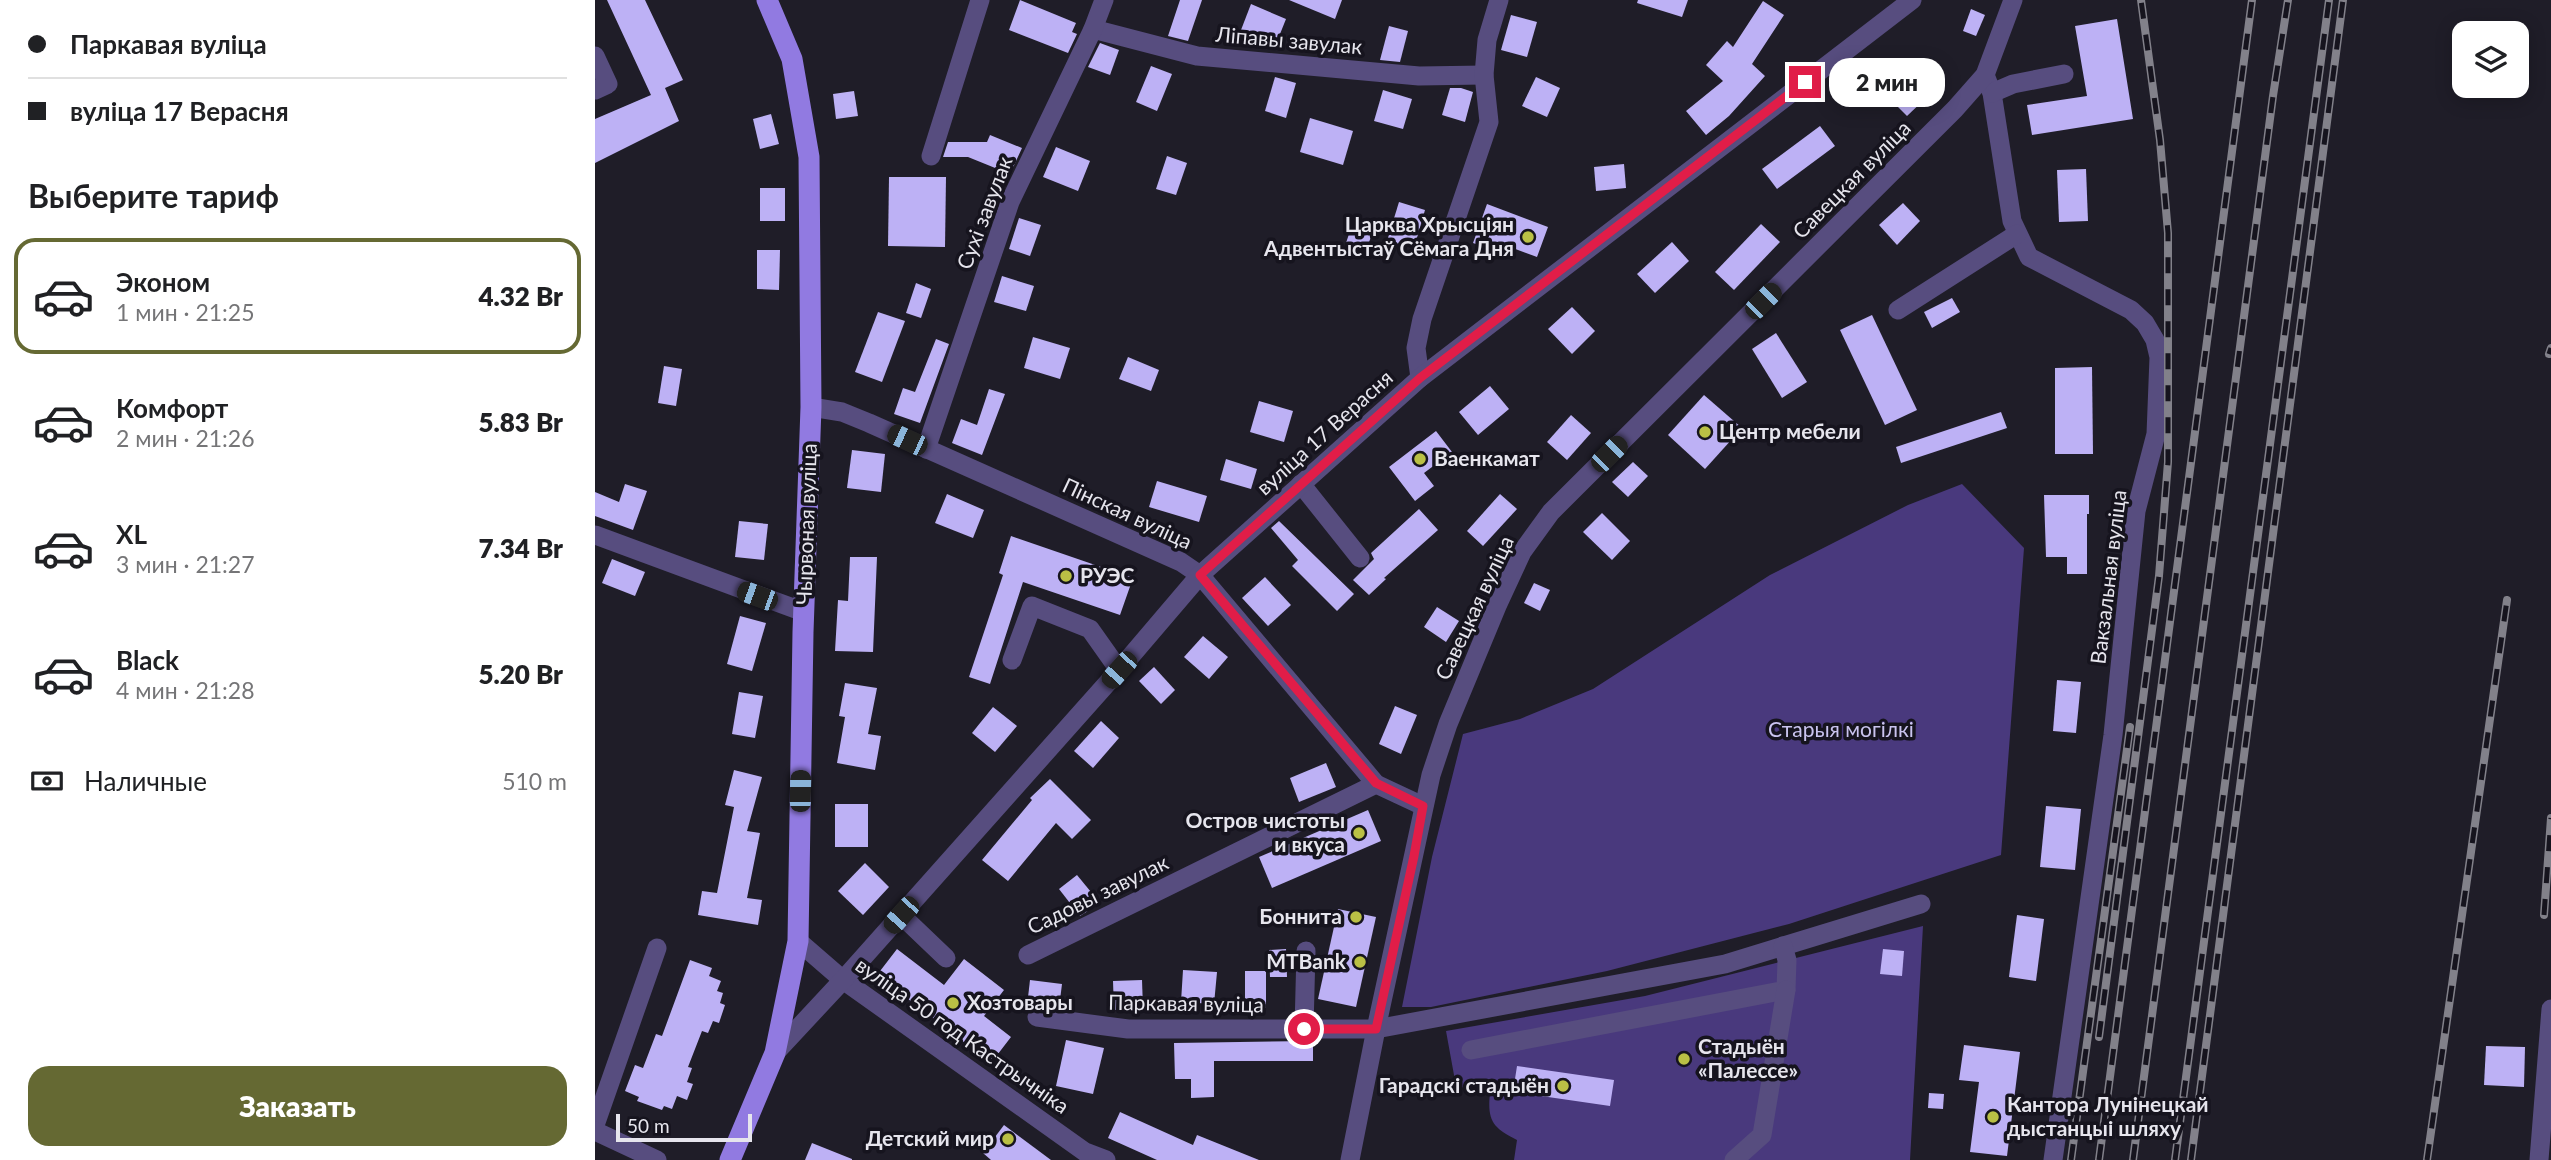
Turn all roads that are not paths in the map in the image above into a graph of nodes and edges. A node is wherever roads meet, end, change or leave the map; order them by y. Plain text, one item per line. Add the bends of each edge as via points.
1 (767, 0) edge
2 (980, 0) edge
3 (1104, 0) edge
4 (1499, 0) edge
5 (1912, 0) edge
6 (2013, 0) edge
7 (1093, 29) junction
8 (595, 56) edge
9 (2064, 74) dead end
10 (1484, 75) junction
11 (1985, 75) junction
12 (595, 90) edge
13 (1992, 93) junction
14 (931, 156) dead end
15 (2017, 234) junction
16 (1898, 310) dead end
17 (1420, 378) junction
18 (811, 407) junction
19 (926, 449) junction
20 (1301, 484) junction
21 (595, 535) edge
22 (1360, 558) dead end
23 (1200, 575) junction
24 (804, 612) junction
25 (1012, 660) dead end
26 (1119, 670) junction
27 (1376, 783) junction
28 (1423, 806) junction
29 (1921, 904) dead end
30 (901, 915) junction
31 (798, 942) junction
32 (1783, 946) junction
33 (657, 948) dead end
34 (1306, 951) dead end
35 (1028, 955) dead end
36 (946, 958) dead end
37 (843, 980) junction
38 (1786, 990) junction
39 (2550, 1004) edge
40 (1037, 1017) dead end
41 (1304, 1029) junction
42 (1376, 1029) junction
43 (1471, 1050) dead end
44 (775, 1053) junction
45 (595, 1125) edge
46 (595, 1131) edge
47 (1083, 1156) edge
48 (657, 1160) edge
49 (730, 1160) edge
50 (1106, 1160) edge
51 (1350, 1160) edge
52 (1734, 1160) edge
53 (2053, 1160) edge
54 (2539, 1160) edge

1 - 18 main road, Чырвоная вуліца via 792,59 809,157
2 - 14 street
3 - 7 street, Сухі завулак
4 - 10 street via 1487,40
5 - 17 street, вуліца 17 Верасня
6 - 11 street, Савецкая вуліца
7 - 10 street, Ліпавы завулак via 1197,56 1419,76
7 - 19 street, Сухі завулак via 1010,202
8 - 12 street via 608,84
9 - 13 street
10 - 17 street via 1489,122 1422,318 1416,348
11 - 13 street, Вакзальная вуліца
11 - 28 street, Савецкая вуліца via 1551,512 1522,552 1497,606 1448,724
13 - 15 street, Вакзальная вуліца
15 - 16 street
15 - 53 street, Вакзальная вуліца via 2029,257 2131,310 2145,323 2159,357 2157,434 2136,511 2111,749
17 - 20 street, вуліца 17 Верасня
18 - 19 street, Пінская вуліца via 842,412
18 - 24 main road, Чырвоная вуліца
19 - 23 street, Пінская вуліца via 1181,562
20 - 22 street
20 - 23 street, вуліца 17 Верасня
21 - 24 street
23 - 26 street, вуліца 17 Верасня
23 - 27 street, Пінская вуліца
24 - 31 main road, Чырвоная вуліца
25 - 26 street via 1032,606 1090,629
26 - 30 street, вуліца 17 Верасня
27 - 28 street, Пінская вуліца
27 - 35 street, Садовы завулак
28 - 42 street, Савецкая вуліца
29 - 32 street, Паркавая вуліца
30 - 36 street
30 - 37 street, вуліца 17 Верасня
31 - 37 street, вуліца 50 год Кастрычніка
31 - 44 main road, Чырвоная вуліца
32 - 38 street
32 - 42 street, Паркавая вуліца via 1725,964
33 - 45 street
34 - 41 street
37 - 44 street, Чырвоная вуліца
37 - 47 street, вуліца 50 год Кастрычніка
38 - 43 street
38 - 52 street via 1762,1135
39 - 54 street
40 - 41 street, Паркавая вуліца via 1128,1029
41 - 42 street, Паркавая вуліца
42 - 51 street, Савецкая вуліца
44 - 49 main road, Чырвоная вуліца
46 - 48 street
47 - 50 street, вуліца 50 год Кастрычніка

